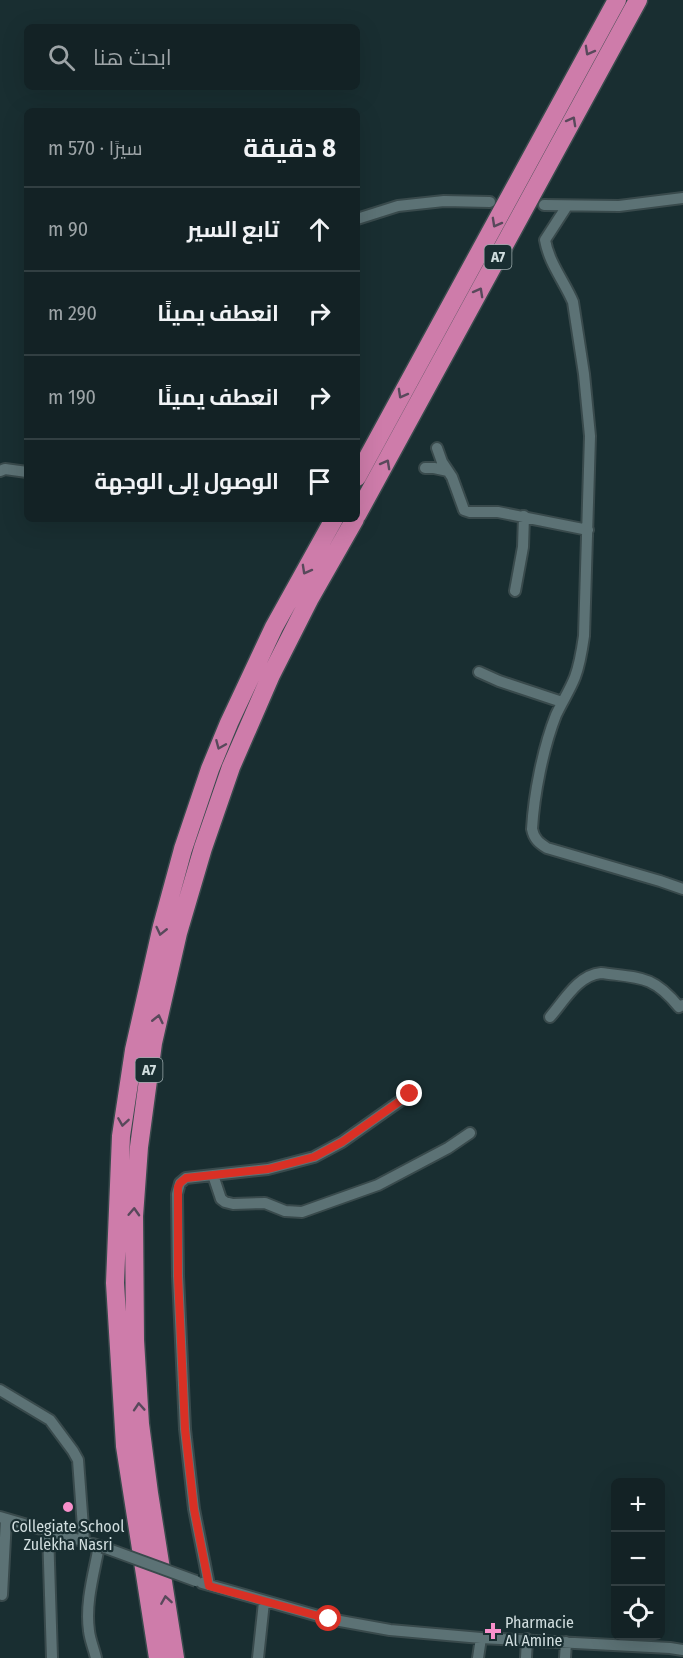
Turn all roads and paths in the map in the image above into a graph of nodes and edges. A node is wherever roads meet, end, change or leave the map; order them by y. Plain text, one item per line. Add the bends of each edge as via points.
1 (617, 0) edge
2 (638, 0) edge
3 (683, 198) edge
4 (490, 202) dead end
5 (544, 205) dead end
6 (567, 206) junction
7 (360, 218) edge
8 (437, 448) dead end
9 (425, 468) dead end
10 (0, 471) edge
11 (360, 471) edge
12 (448, 471) junction
13 (24, 472) edge
14 (360, 510) edge
15 (524, 516) junction
16 (332, 522) edge
17 (352, 522) edge
18 (588, 530) junction
19 (515, 591) dead end
20 (479, 672) dead end
21 (562, 702) junction
22 (683, 889) edge
23 (682, 1008) edge
24 (550, 1017) dead end
25 (410, 1094) dead end
26 (470, 1133) dead end
27 (213, 1175) junction
28 (0, 1390) edge
29 (3, 1518) edge
30 (48, 1531) junction
31 (84, 1541) junction
32 (101, 1547) junction
33 (209, 1586) junction
34 (2, 1595) dead end
35 (264, 1602) junction
36 (481, 1638) junction
37 (527, 1640) junction
38 (566, 1642) junction
39 (639, 1646) junction
40 (683, 1650) edge
41 (52, 1658) edge
42 (96, 1658) edge
43 (158, 1658) edge
44 (175, 1658) edge
45 (258, 1658) edge
46 (478, 1658) edge
47 (526, 1658) edge
48 (565, 1658) edge
49 (636, 1658) edge

1 -> 11 highway, A7
14 -> 2 highway, A7
3 - 6 street via 619,207
4 - 7 street via 398,206
5 - 6 street
6 - 18 street via 545,240 552,263 573,302 581,351 590,436
8 - 12 street
9 - 12 street
10 - 13 street
12 - 15 street via 464,510
15 - 18 street
15 - 19 street
16 -> 43 highway, A7 via 274,627 210,769 162,926 134,1050 121,1136 115,1283 125,1446
44 -> 17 highway, A7 via 140,1424 135,1340 134,1216 153,1043 178,933 231,766 271,675
18 - 21 street via 581,658
20 - 21 street
21 - 22 street via 542,760 532,820 534,836 557,852
23 - 24 street via 653,982 601,973 581,981
25 - 27 street via 314,1157 268,1169
26 - 27 street via 378,1185 302,1212 285,1211 265,1203 225,1202
27 - 33 street via 182,1180 177,1194 185,1429 194,1509
28 - 31 street via 50,1420 73,1451 78,1460
29 - 30 street
29 - 34 street
30 - 31 street
30 - 41 street
31 - 32 street
32 - 33 street, bridge
32 - 42 street via 88,1621
33 - 35 street
35 - 36 street via 365,1626
35 - 45 street
36 - 37 street
36 - 46 street
37 - 38 street
37 - 47 street
38 - 39 street
38 - 48 street
39 - 40 street
39 - 49 street

